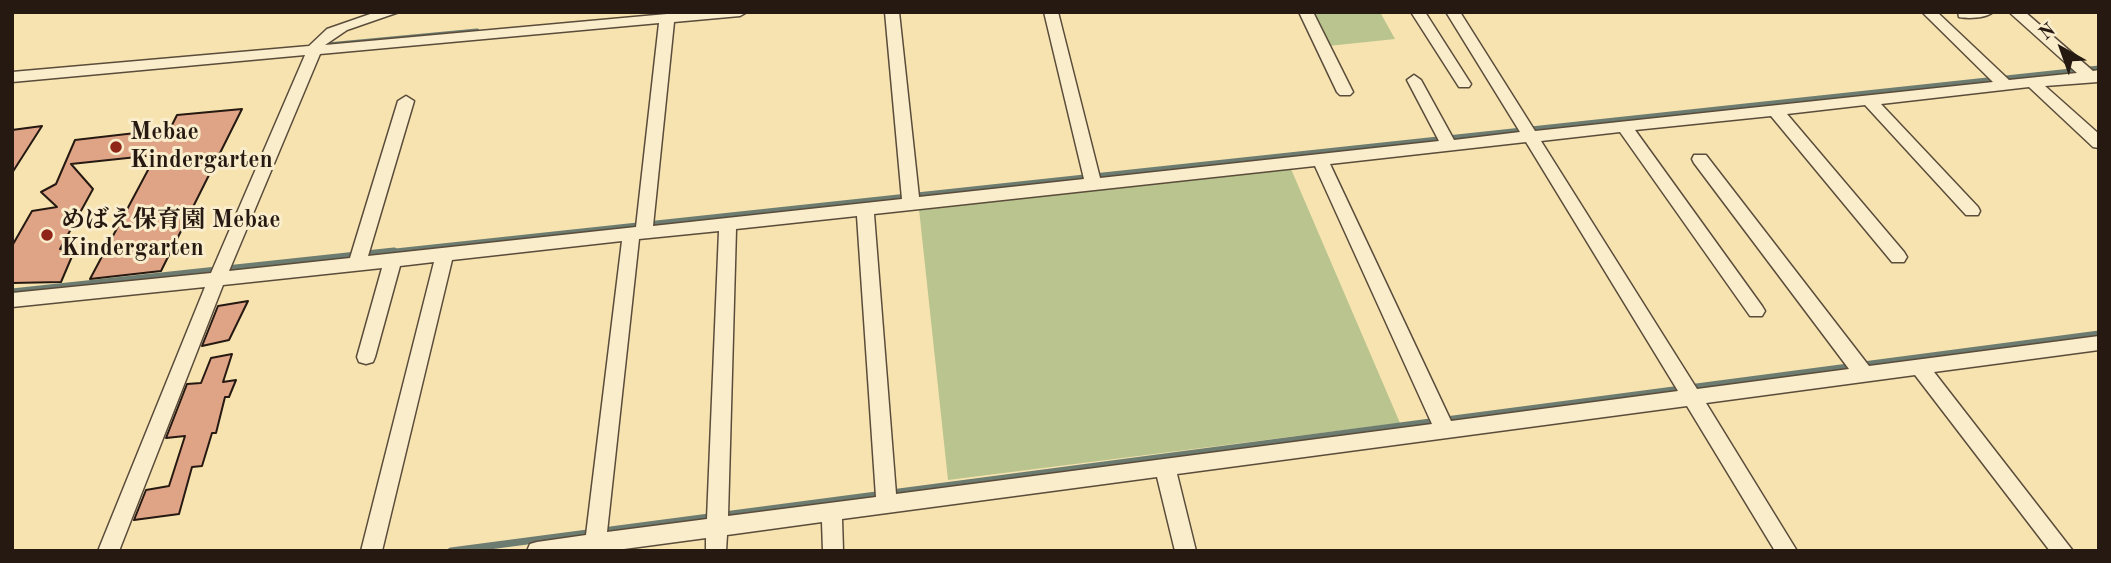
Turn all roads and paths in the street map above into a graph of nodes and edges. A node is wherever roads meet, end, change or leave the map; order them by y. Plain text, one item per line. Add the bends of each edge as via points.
1 (392, 12) edge
2 (740, 12) edge
3 (892, 12) edge
4 (1051, 12) edge
5 (1306, 12) edge
6 (1418, 12) edge
7 (1453, 12) edge
8 (1929, 12) edge
9 (1986, 12) edge
10 (2016, 12) edge
11 (1964, 14) dead end
12 (667, 19) junction
13 (315, 47) junction
14 (2090, 75) edge
15 (12, 77) edge
16 (1414, 79) dead end
17 (2002, 81) junction
18 (2033, 83) junction
19 (1464, 84) dead end
20 (1345, 92) dead end
21 (1868, 99) junction
22 (406, 101) dead end
23 (1775, 110) junction
24 (1624, 126) junction
25 (1526, 131) junction
26 (1446, 140) junction
27 (2099, 144) edge
28 (1700, 159) dead end
29 (1321, 160) junction
30 (1092, 178) junction
31 (910, 198) junction
32 (865, 208) junction
33 (1972, 211) dead end
34 (728, 222) junction
35 (641, 228) junction
36 (445, 254) junction
37 (359, 257) junction
38 (1898, 257) dead end
39 (393, 259) junction
40 (220, 272) junction
41 (12, 299) edge
42 (1756, 311) dead end
43 (2096, 347) edge
44 (366, 357) dead end
45 (1919, 367) junction
46 (1860, 369) junction
47 (1688, 392) junction
48 (1443, 424) junction
49 (1165, 467) junction
50 (887, 498) junction
51 (832, 512) junction
52 (717, 520) junction
53 (596, 536) junction
54 (108, 551) edge
55 (371, 551) edge
56 (537, 551) edge
57 (716, 551) edge
58 (833, 551) edge
59 (1186, 551) edge
60 (1787, 551) edge
61 (2063, 551) edge

1 - 13 street via 324,36
2 - 12 street
3 - 31 street
4 - 30 street
5 - 20 street
6 - 19 street
7 - 25 street
8 - 17 street
9 - 11 street
10 - 14 street
12 - 13 street
12 - 35 street
13 - 15 street
13 - 40 street
14 - 18 street
16 - 26 street
17 - 18 street
17 - 21 street
18 - 27 street
21 - 23 street
21 - 33 street
22 - 37 street
23 - 24 street
23 - 38 street
24 - 25 street
24 - 42 street
25 - 26 street
25 - 47 street
26 - 29 street
28 - 46 street
29 - 30 street
29 - 48 street
30 - 31 street
31 - 32 street
32 - 34 street
32 - 50 street
34 - 35 street
34 - 52 street
35 - 36 street
35 - 53 street
36 - 39 street
36 - 55 street
37 - 39 street
37 - 40 street
39 - 44 street
40 - 41 street
40 - 54 street
43 - 45 street
45 - 46 street
45 - 61 street
46 - 47 street
47 - 48 street
47 - 60 street
48 - 49 street
49 - 50 street
49 - 59 street
50 - 51 street
51 - 52 street
51 - 58 street
52 - 53 street
52 - 57 street
53 - 56 street

